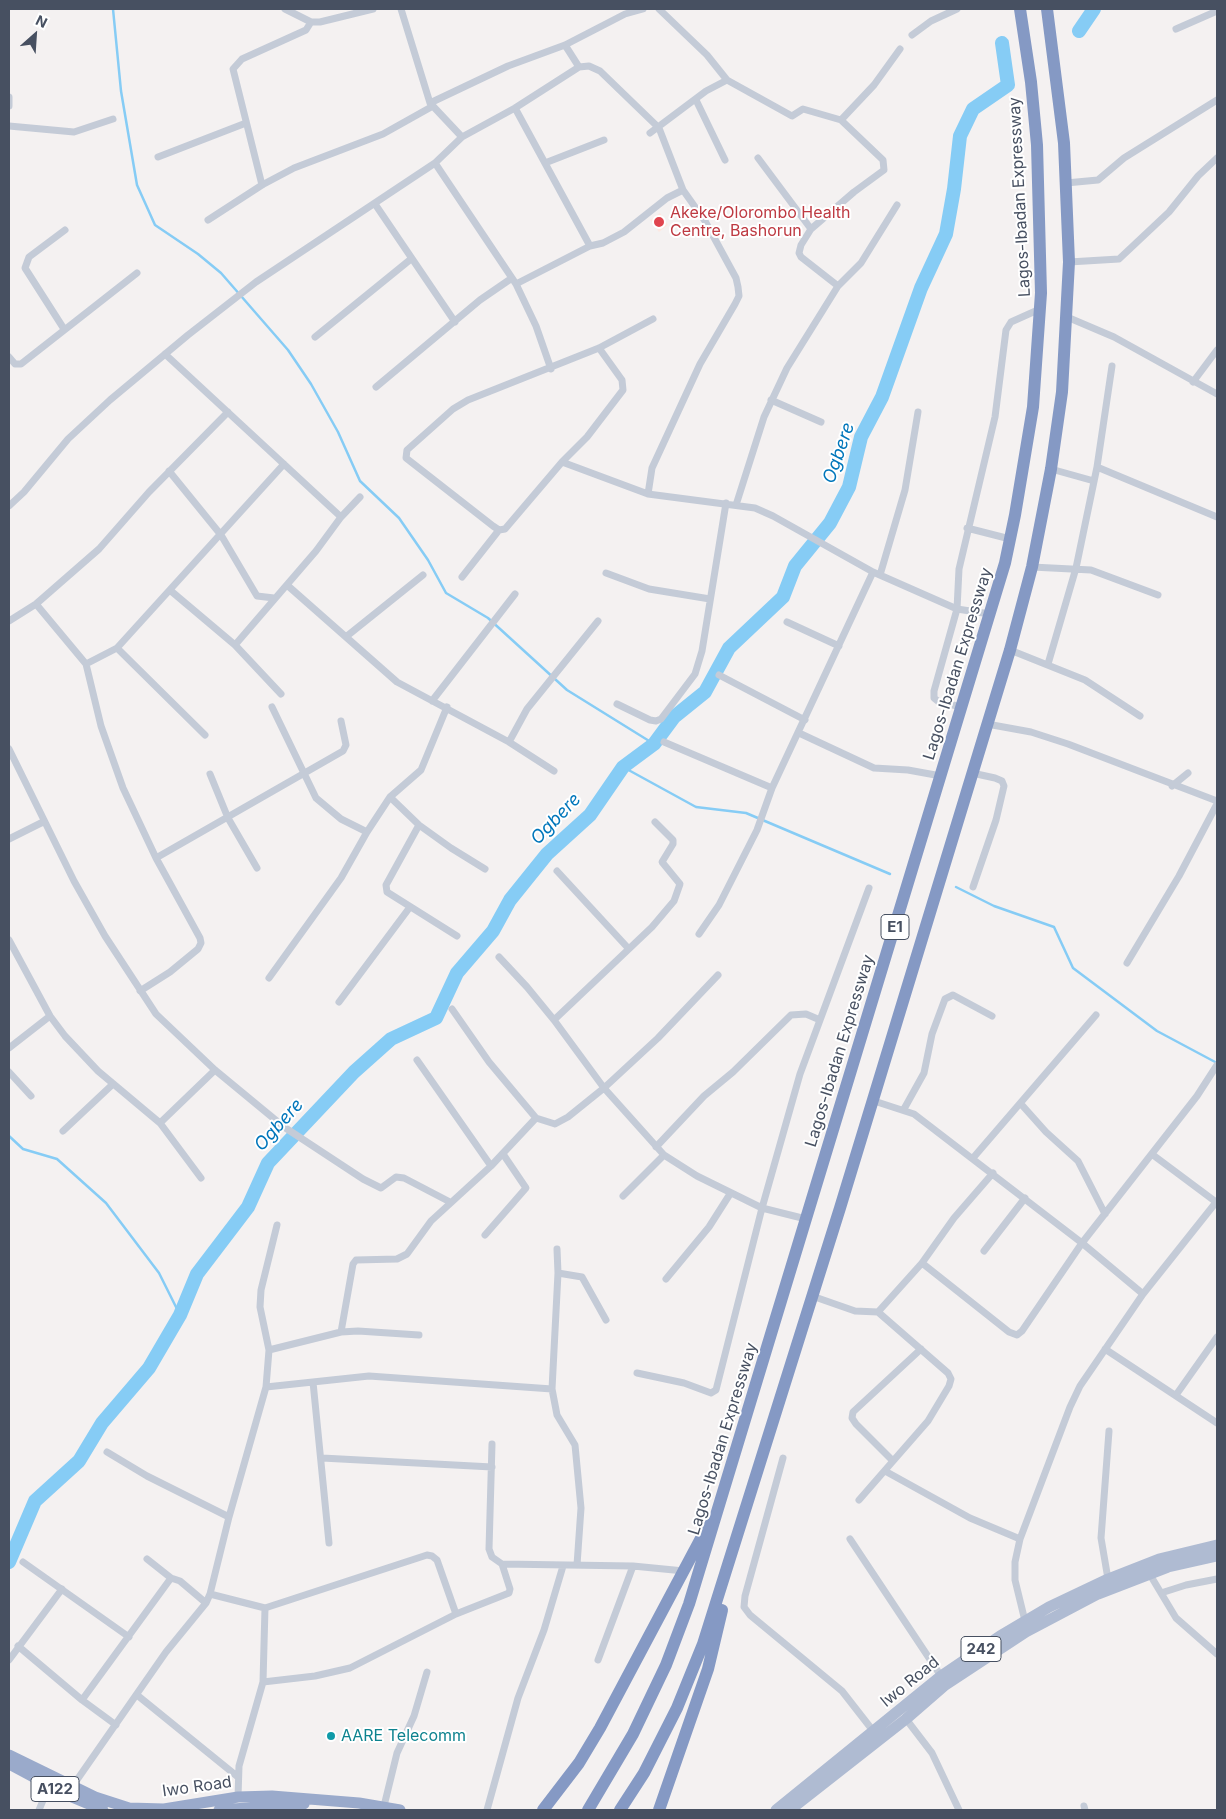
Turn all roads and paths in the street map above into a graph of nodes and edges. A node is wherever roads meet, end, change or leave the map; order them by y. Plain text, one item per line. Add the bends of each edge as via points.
1 (285, 9) edge
2 (373, 9) edge
3 (401, 9) edge
4 (642, 9) edge
5 (659, 9) edge
6 (958, 9) edge
7 (1020, 9) edge
8 (1047, 9) edge
9 (1217, 11) edge
10 (311, 22) junction
11 (1176, 29) dead end
12 (912, 35) dead end
13 (565, 45) junction
14 (900, 49) dead end
15 (578, 67) junction
16 (727, 80) junction
17 (9, 97) edge
18 (696, 100) junction
19 (1217, 100) edge
20 (432, 104) junction
21 (9, 106) edge
22 (514, 108) junction
23 (113, 119) dead end
24 (841, 120) junction
25 (246, 123) junction
26 (9, 126) edge
27 (659, 128) junction
28 (650, 133) dead end
29 (462, 137) junction
30 (604, 140) dead end
31 (158, 157) dead end
32 (758, 158) dead end
33 (1217, 158) edge
34 (725, 160) dead end
35 (435, 163) junction
36 (545, 163) junction
37 (1066, 183) junction
38 (262, 185) junction
39 (683, 190) junction
40 (375, 204) junction
41 (897, 205) dead end
42 (208, 220) dead end
43 (811, 229) junction
44 (65, 230) dead end
45 (590, 246) junction
46 (411, 260) junction
47 (1069, 262) junction
48 (137, 272) dead end
49 (514, 281) junction
50 (838, 286) junction
51 (1041, 309) junction
52 (1067, 317) junction
53 (653, 319) dead end
54 (455, 322) junction
55 (64, 329) junction
56 (315, 337) dead end
57 (599, 348) junction
58 (1217, 350) edge
59 (165, 354) junction
60 (9, 357) edge
61 (1112, 366) dead end
62 (551, 369) junction
63 (1193, 382) junction
64 (376, 387) dead end
65 (1217, 394) edge
66 (771, 400) junction
67 (228, 412) junction
68 (918, 412) dead end
69 (821, 422) dead end
70 (562, 462) junction
71 (284, 464) junction
72 (1097, 467) junction
73 (1052, 469) junction
74 (169, 471) junction
75 (1094, 480) junction
76 (648, 494) junction
77 (360, 497) dead end
78 (726, 503) junction
79 (736, 505) junction
80 (9, 506) edge
81 (341, 516) junction
82 (1217, 517) edge
83 (967, 528) junction
84 (499, 530) junction
85 (221, 535) junction
86 (1010, 539) junction
87 (1032, 567) junction
88 (1076, 568) junction
89 (606, 573) dead end
90 (877, 574) junction
91 (423, 575) dead end
92 (462, 578) dead end
93 (287, 585) junction
94 (171, 591) junction
95 (515, 594) dead end
96 (1158, 594) dead end
97 (274, 598) junction
98 (710, 599) junction
99 (36, 604) junction
100 (957, 608) junction
101 (990, 614) junction
102 (9, 621) edge
103 (598, 621) dead end
104 (787, 622) dead end
105 (347, 636) junction
106 (235, 646) junction
107 (839, 646) junction
108 (117, 648) junction
109 (1010, 650) junction
110 (86, 664) junction
111 (1048, 664) junction
112 (719, 675) dead end
113 (281, 694) dead end
114 (432, 701) junction
115 (617, 704) dead end
116 (272, 707) dead end
117 (962, 707) junction
118 (447, 708) junction
119 (1140, 716) dead end
120 (804, 720) junction
121 (341, 721) dead end
122 (987, 724) junction
123 (799, 733) junction
124 (205, 735) dead end
125 (509, 742) junction
126 (664, 742) dead end
127 (9, 750) edge
128 (554, 771) dead end
129 (304, 772) junction
130 (972, 773) junction
131 (1188, 773) dead end
132 (210, 774) dead end
133 (941, 776) junction
134 (1172, 786) junction
135 (772, 788) junction
136 (390, 797) junction
137 (1217, 803) edge
138 (228, 818) junction
139 (43, 822) junction
140 (655, 822) dead end
141 (419, 824) junction
142 (367, 832) junction
143 (9, 839) edge
144 (156, 858) junction
145 (257, 868) dead end
146 (485, 869) dead end
147 (556, 871) dead end
148 (869, 888) dead end
149 (973, 888) dead end
150 (410, 907) junction
151 (699, 934) dead end
152 (457, 936) dead end
153 (9, 940) edge
154 (628, 948) junction
155 (499, 957) dead end
156 (1127, 963) dead end
157 (718, 975) dead end
158 (269, 978) dead end
159 (140, 991) junction
160 (339, 1002) dead end
161 (452, 1009) dead end
162 (1096, 1015) dead end
163 (50, 1016) junction
164 (992, 1016) dead end
165 (554, 1020) junction
166 (820, 1020) junction
167 (9, 1048) edge
168 (417, 1060) dead end
169 (1217, 1066) edge
170 (215, 1070) junction
171 (9, 1072) edge
172 (113, 1084) junction
173 (604, 1088) junction
174 (32, 1096) dead end
175 (872, 1100) junction
176 (1022, 1104) junction
177 (904, 1110) junction
178 (536, 1118) junction
179 (160, 1123) junction
180 (63, 1131) dead end
181 (656, 1147) junction
182 (503, 1154) junction
183 (664, 1155) junction
184 (1153, 1155) junction
185 (973, 1158) junction
186 (491, 1166) junction
187 (993, 1173) junction
188 (201, 1178) dead end
189 (730, 1194) junction
190 (623, 1196) dead end
191 (1025, 1198) junction
192 (450, 1202) junction
193 (1217, 1202) edge
194 (762, 1208) junction
195 (1105, 1214) junction
196 (806, 1219) junction
197 (277, 1225) dead end
198 (485, 1235) dead end
199 (1082, 1242) junction
200 (557, 1249) dead end
201 (984, 1251) dead end
202 (922, 1263) junction
203 (558, 1273) junction
204 (666, 1279) dead end
205 (1144, 1294) junction
206 (812, 1296) junction
207 (878, 1312) junction
208 (606, 1320) dead end
209 (341, 1332) junction
210 (419, 1335) dead end
211 (1217, 1337) edge
212 (921, 1348) junction
213 (1105, 1349) junction
214 (269, 1350) junction
215 (637, 1373) dead end
216 (313, 1382) junction
217 (266, 1388) junction
218 (552, 1388) junction
219 (1176, 1395) junction
220 (1217, 1423) edge
221 (1109, 1431) dead end
222 (492, 1444) dead end
223 (108, 1452) dead end
224 (322, 1458) junction
225 (783, 1458) dead end
226 (893, 1461) junction
227 (492, 1466) junction
228 (885, 1471) junction
229 (859, 1500) dead end
230 (716, 1514) junction
231 (229, 1517) junction
232 (740, 1532) junction
233 (850, 1539) dead end
234 (1020, 1539) junction
235 (329, 1543) dead end
236 (1217, 1545) edge
237 (1217, 1556) edge
238 (147, 1559) dead end
239 (23, 1562) dead end
240 (502, 1564) junction
241 (577, 1565) junction
242 (562, 1566) junction
243 (633, 1566) junction
244 (684, 1571) junction
245 (1149, 1573) junction
246 (171, 1578) junction
247 (1108, 1579) junction
248 (1217, 1579) edge
249 (62, 1590) junction
250 (1161, 1593) junction
251 (210, 1594) junction
252 (206, 1603) junction
253 (265, 1608) junction
254 (456, 1614) junction
255 (1026, 1622) junction
256 (129, 1638) junction
257 (18, 1646) junction
258 (1217, 1654) edge
259 (9, 1660) edge
260 (598, 1660) dead end
261 (427, 1672) dead end
262 (942, 1676) junction
263 (263, 1682) junction
264 (137, 1696) junction
265 (82, 1700) junction
266 (906, 1719) junction
267 (116, 1725) junction
268 (874, 1732) junction
269 (9, 1755) edge
270 (9, 1764) edge
271 (238, 1777) junction
272 (49, 1786) junction
273 (72, 1787) junction
274 (238, 1797) junction
275 (384, 1806) junction
276 (798, 1808) edge
277 (38, 1810) edge
278 (103, 1810) edge
279 (140, 1810) edge
280 (219, 1810) edge
281 (362, 1810) edge
282 (400, 1810) edge
283 (487, 1810) edge
284 (543, 1810) edge
285 (588, 1810) edge
286 (620, 1810) edge
287 (659, 1810) edge
288 (776, 1810) edge
289 (959, 1810) edge

1 - 10 street
2 - 10 street via 332,21
3 - 20 street
4 - 13 street via 625,14
5 - 16 street via 707,55
6 - 12 street via 931,21
7 - 51 highway, Lagos-Ibadan Expressway / E1 via 1037,145
8 - 37 highway, E1 via 1058,81
9 - 11 street
10 - 25 street via 306,30 242,59 235,66 233,73
13 - 15 street
13 - 20 street via 508,66
14 - 24 street via 874,85
15 - 22 street
15 - 27 street via 589,66 600,71
16 - 18 street
16 - 24 street via 792,116 803,110
17 - 21 street
18 - 27 street
18 - 34 street
19 - 37 street via 1124,158 1098,180
20 - 29 street
20 - 38 street via 384,134 294,168
22 - 29 street
22 - 36 street
23 - 26 street via 74,132
24 - 43 street via 883,160 884,170
25 - 31 street
25 - 38 street
27 - 28 street
27 - 39 street
29 - 35 street
30 - 36 street
32 - 43 street
33 - 47 street via 1160,221 1119,259
35 - 40 street
35 - 49 street
36 - 45 street
37 - 47 highway, E1
38 - 42 street
39 - 45 street via 666,198 624,232
39 - 76 street via 705,221 736,278 739,296 700,364 652,468
40 - 46 street
40 - 59 street via 256,282
41 - 50 street via 861,263
43 - 50 street via 801,246 801,257
44 - 55 street via 29,257 25,268
45 - 49 street
46 - 54 street
46 - 56 street
47 - 52 highway, E1
48 - 55 street
49 - 54 street via 480,300
49 - 62 street via 536,326
50 - 66 street
51 - 83 street via 1007,326 995,417
51 - 86 highway, Lagos-Ibadan Expressway / E1 via 1033,407
52 - 63 street via 1114,337
52 - 73 highway, E1
53 - 57 street
54 - 64 street
55 - 60 street via 21,364 15,364
57 - 62 street
57 - 70 street via 622,380 623,390 587,437
58 - 63 street
59 - 67 street
59 - 80 street via 68,439
61 - 72 street
62 - 84 street via 468,400 406,453 406,458
63 - 65 street
66 - 69 street
66 - 79 street
67 - 71 street
67 - 74 street
68 - 90 street via 904,490
70 - 76 street
70 - 84 street via 506,529
71 - 81 street
71 - 85 street
72 - 75 street
72 - 82 street
73 - 75 street
73 - 87 highway, E1
74 - 85 street
74 - 99 street via 99,549
75 - 88 street
76 - 78 street
77 - 81 street
78 - 79 street
78 - 98 street
79 - 90 street via 755,508
81 - 93 street
83 - 86 street
83 - 100 street via 959,569
84 - 92 street
85 - 94 street
85 - 97 street via 257,596
86 - 101 highway, Lagos-Ibadan Expressway / E1
87 - 88 street
87 - 109 highway, E1
88 - 96 street via 1091,570
88 - 111 street
89 - 98 street via 649,589
90 - 100 street
90 - 107 street
91 - 105 street
93 - 97 street
93 - 105 street
94 - 106 street
94 - 108 street
95 - 114 street
97 - 106 street
98 - 115 street via 700,665 661,718 650,720
99 - 102 street
99 - 110 street
100 - 101 street
100 - 117 street via 934,698
101 - 117 highway, Lagos-Ibadan Expressway / E1
103 - 125 street via 527,709
104 - 107 street
105 - 114 street via 382,670
106 - 113 street
107 - 120 street
108 - 110 street
108 - 124 street
109 - 111 street
109 - 122 highway, E1
110 - 144 street via 101,726 123,788
111 - 119 street via 1085,680
112 - 120 street
114 - 118 street
116 - 129 street
117 - 133 highway, Lagos-Ibadan Expressway / E1
118 - 125 street
118 - 136 street via 421,770
120 - 123 street
121 - 129 street via 346,745 343,751
122 - 130 highway, E1
122 - 134 street via 1032,732 1068,744
123 - 133 street via 874,768
123 - 135 street
125 - 128 street
126 - 135 street
127 - 139 street
129 - 138 street
129 - 142 street via 316,798 328,810
130 - 149 street via 995,778 1004,786
130 - 175 highway, E1
131 - 134 street
132 - 138 street
133 - 196 highway, Lagos-Ibadan Expressway / E1
134 - 137 street
135 - 151 street via 757,830 719,905
136 - 141 street
136 - 142 street
137 - 156 street via 1179,876
138 - 144 street
138 - 145 street
139 - 143 street
139 - 159 street via 105,936
140 - 154 street via 673,840 662,862 679,881 679,891 652,927
141 - 146 street
141 - 150 street via 386,885 386,892
142 - 158 street via 341,878
144 - 159 street via 201,942 198,949 170,972
147 - 154 street
148 - 166 street
150 - 152 street
150 - 160 street
153 - 163 street
154 - 165 street
155 - 165 street
157 - 173 street via 658,1038
159 - 170 street via 156,1014
161 - 178 street via 489,1062
162 - 176 street
163 - 167 street
163 - 172 street via 82,1055
164 - 177 street via 953,995 945,999 924,1073
165 - 173 street
166 - 181 street via 806,1014 791,1015 704,1096
166 - 194 street via 800,1074
168 - 186 street
169 - 184 street
170 - 179 street
170 - 192 street via 284,1127 363,1179 381,1188 396,1177 404,1178
171 - 174 street
172 - 179 street
172 - 180 street
173 - 178 street via 556,1124
173 - 181 street
175 - 177 street
175 - 206 highway, E1
176 - 185 street
176 - 195 street via 1046,1132 1078,1161
177 - 185 street
178 - 182 street
179 - 188 street
181 - 183 street
182 - 186 street
182 - 198 street via 526,1188
183 - 189 street
183 - 190 street
184 - 193 street
184 - 195 street
185 - 187 street
186 - 192 street
187 - 191 street
187 - 202 street via 954,1218
189 - 194 street
189 - 204 street via 709,1227
191 - 199 street
191 - 201 street
192 - 209 street via 403,1257 356,1260
193 - 205 street
194 - 196 street
194 - 215 street via 716,1390 711,1393 684,1383
195 - 199 street
196 - 230 highway, Lagos-Ibadan Expressway / E1
197 - 214 street via 261,1290 260,1307
199 - 202 street via 1017,1335
199 - 205 street
200 - 203 street
202 - 207 street
203 - 208 street via 582,1277
203 - 218 street
205 - 213 street
206 - 207 street via 855,1311
206 - 232 highway, E1
207 - 212 street
209 - 210 street
209 - 214 street
211 - 219 street
212 - 226 street via 951,1379 933,1415
212 - 226 street via 853,1412 856,1424
213 - 219 street
213 - 234 street via 1070,1407
214 - 217 street
216 - 217 street
216 - 218 street via 398,1376
216 - 224 street
217 - 231 street
218 - 241 street via 557,1415 575,1444 581,1508
219 - 220 street
221 - 247 street via 1101,1538
222 - 227 street
223 - 231 street via 147,1476
224 - 227 street
224 - 235 street
225 - 268 street via 744,1607 842,1691
226 - 228 street
227 - 240 street via 489,1549
228 - 229 street
228 - 234 street via 970,1518
230 - 244 highway
230 - 285 highway, Lagos-Ibadan Expressway / E1 via 689,1604 666,1665 633,1734
231 - 251 street
232 - 286 highway, E1 via 692,1674 644,1773
232 - 287 highway via 708,1670
233 - 262 street
234 - 255 street via 1015,1580
236 - 247 main road, Iwo Road / 242 via 1159,1560
237 - 245 main road, Iwo Road
238 - 246 street
239 - 249 street
240 - 242 street
240 - 254 street via 509,1593
241 - 242 street
241 - 243 street
242 - 283 street via 544,1630 518,1698
243 - 244 street
243 - 260 street
244 - 284 highway via 600,1728 579,1763
245 - 250 street
245 - 266 main road, Iwo Road via 1098,1594 1019,1636 944,1686
246 - 252 street via 180,1581
246 - 256 street
247 - 255 main road, Iwo Road / 242
248 - 250 street
249 - 256 street
249 - 257 street
250 - 258 street via 1176,1618
251 - 252 street
251 - 253 street
252 - 264 street via 166,1652
253 - 254 street via 427,1555 437,1560
253 - 263 street
254 - 263 street via 350,1668
255 - 262 main road, Iwo Road / 242
256 - 265 street
257 - 259 street
257 - 265 street
261 - 275 street via 414,1716 397,1753
262 - 268 main road, Iwo Road / 242
263 - 271 street
264 - 267 street
264 - 271 street
265 - 267 street
266 - 276 main road, Iwo Road
266 - 289 street via 932,1754
267 - 273 street
268 - 288 main road, Iwo Road / 242
269 - 273 highway, Iwo Road / A122
270 - 272 highway, A122
271 - 274 street
272 - 277 street
272 - 278 highway, A122
273 - 279 highway, Iwo Road / A122 via 111,1804
274 - 275 highway, Iwo Road / A122 via 305,1797
274 - 279 highway, Iwo Road / A122
275 - 282 highway, Iwo Road / A122
280 - 281 highway, Iwo Road via 301,1804

